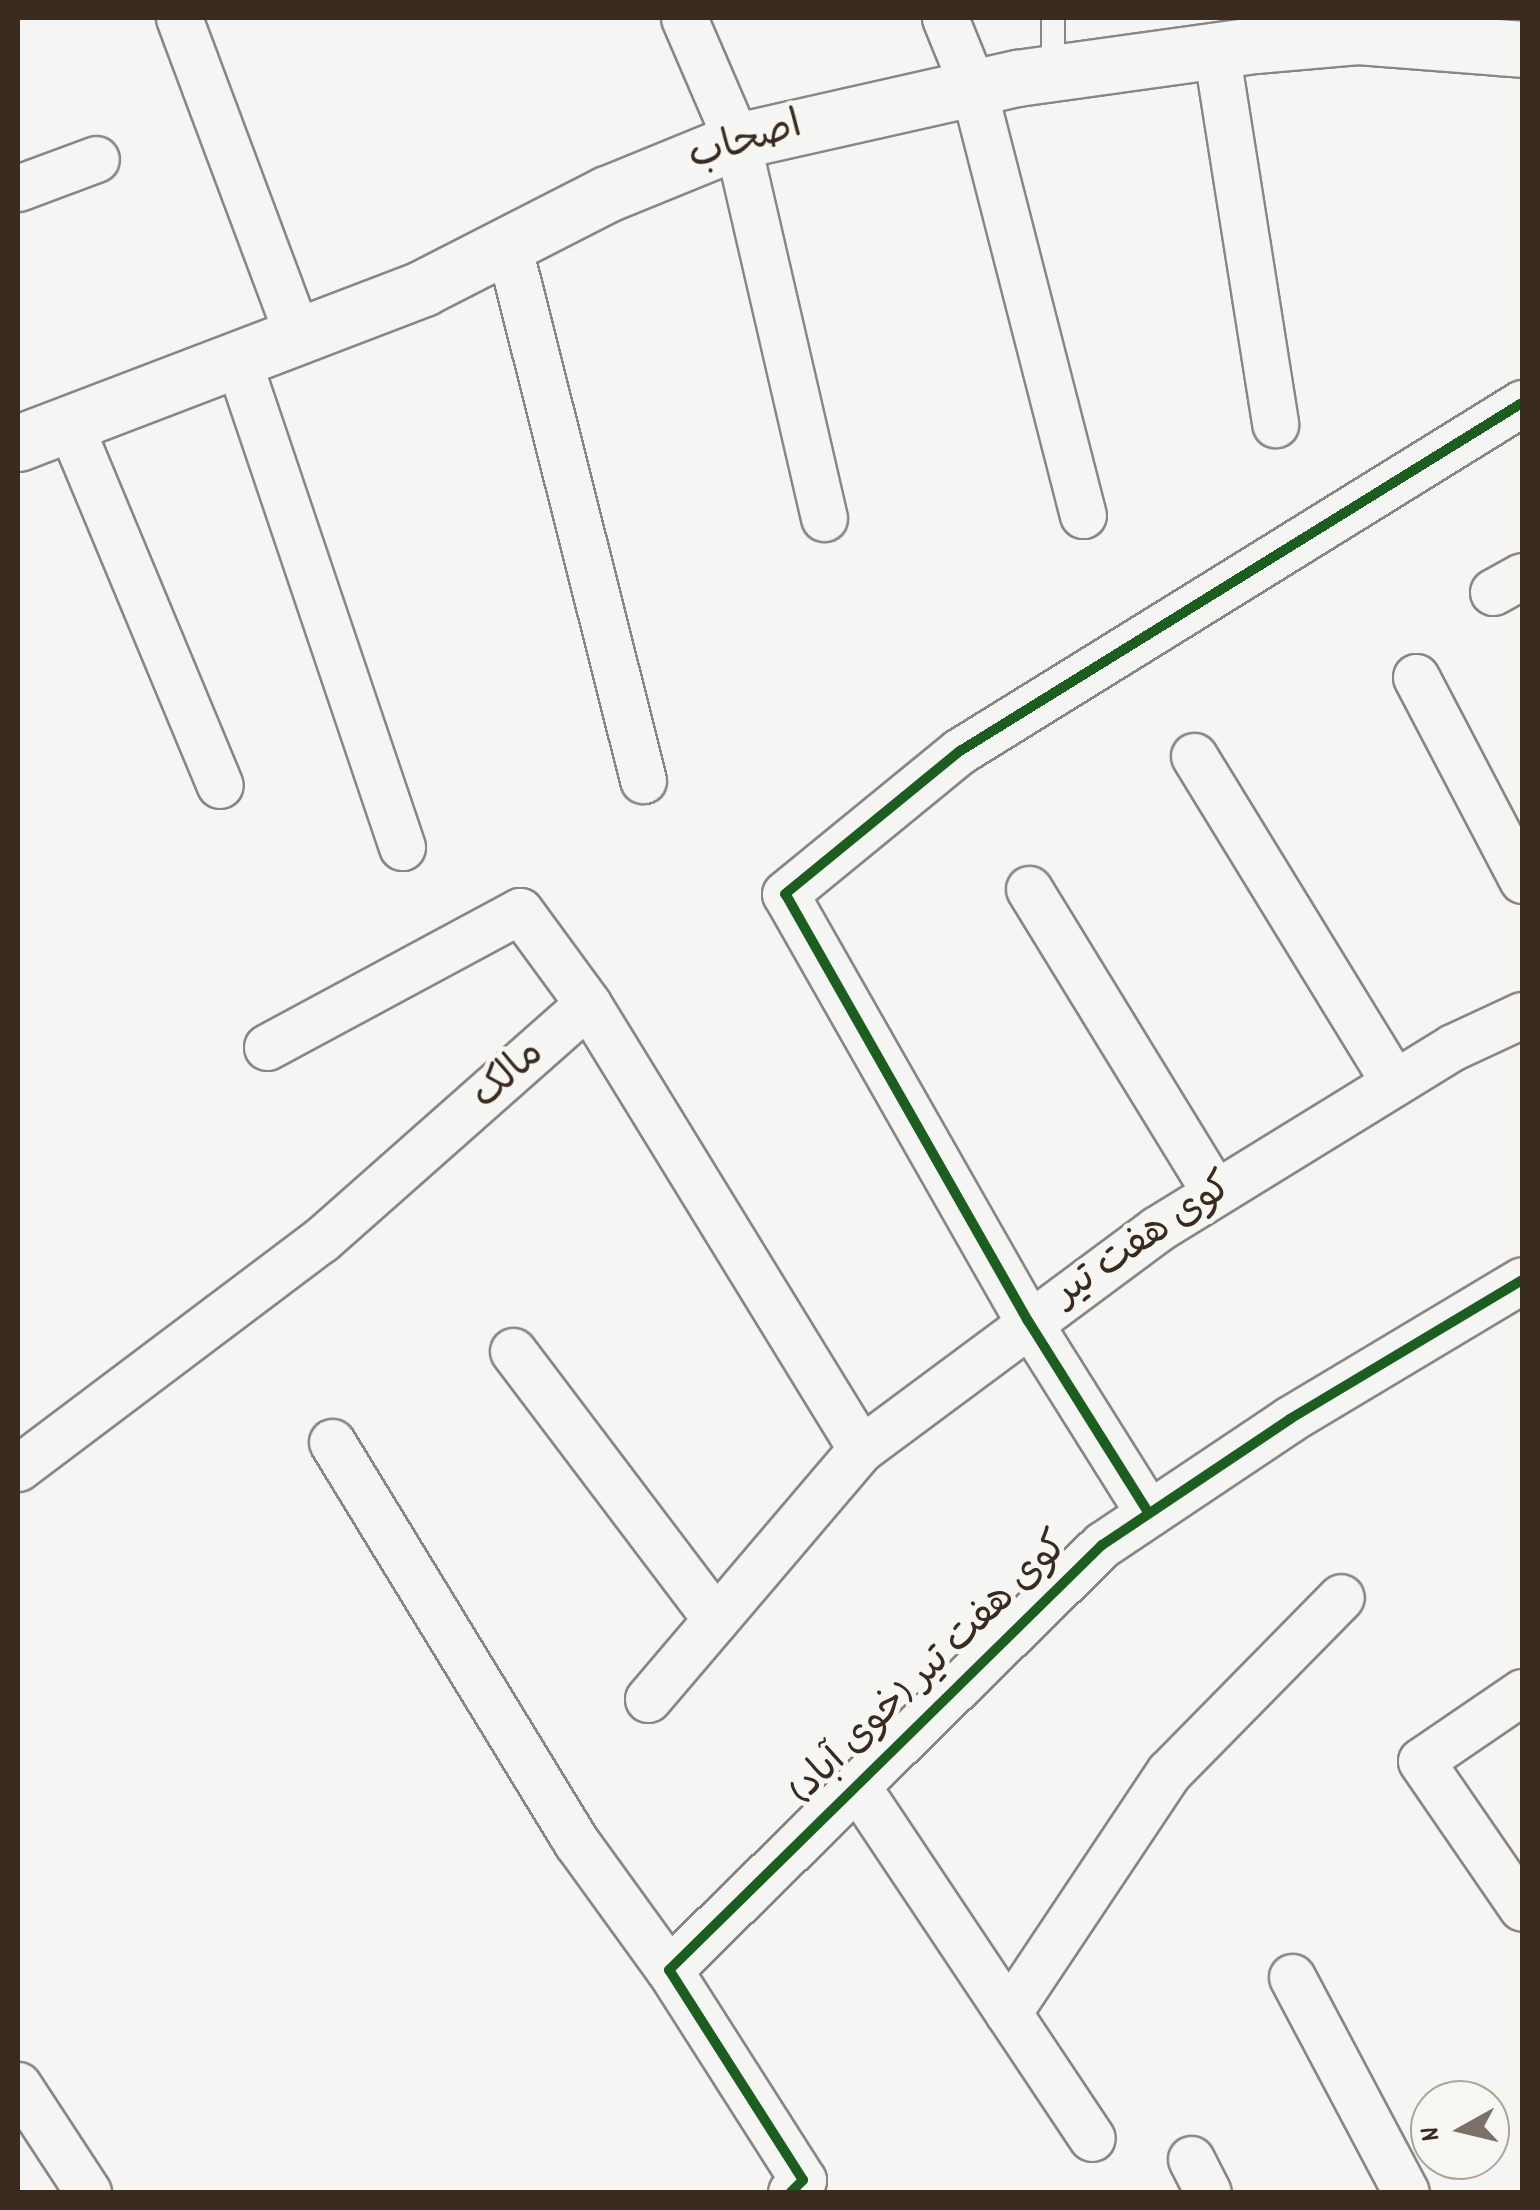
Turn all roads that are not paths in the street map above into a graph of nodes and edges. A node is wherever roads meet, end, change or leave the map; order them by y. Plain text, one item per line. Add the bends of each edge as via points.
1 (178, 18) edge
2 (684, 18) edge
3 (945, 18) edge
4 (1053, 18) edge
5 (1522, 48) edge
6 (1216, 50) junction
7 (1054, 73) junction
8 (973, 88) junction
9 (737, 140) junction
10 (96, 159) dead end
11 (18, 188) edge
12 (508, 244) junction
13 (300, 340) junction
14 (238, 361) junction
15 (1522, 403) edge
16 (69, 422) junction
17 (1275, 424) dead end
18 (18, 443) edge
19 (1083, 515) dead end
20 (824, 518) dead end
21 (1416, 677) dead end
22 (1194, 756) dead end
23 (643, 780) dead end
24 (220, 785) dead end
25 (402, 847) dead end
26 (1522, 880) edge
27 (1029, 889) dead end
28 (588, 1004) junction
29 (1522, 1014) edge
30 (268, 1046) dead end
31 (1394, 1083) junction
32 (1215, 1193) junction
33 (1522, 1280) edge
34 (1028, 1321) junction
35 (513, 1351) dead end
36 (332, 1442) dead end
37 (862, 1449) junction
38 (18, 1468) edge
39 (1148, 1512) junction
40 (1341, 1597) dead end
41 (716, 1619) junction
42 (1522, 1692) edge
43 (648, 1700) dead end
44 (856, 1786) junction
45 (1522, 1908) edge
46 (668, 1970) junction
47 (1292, 1978) dead end
48 (1008, 2013) junction
49 (18, 2086) edge
50 (1092, 2138) dead end
51 (797, 2186) edge
52 (88, 2192) edge
53 (1406, 2192) edge

1 - 13 street
2 - 9 street
3 - 8 street
4 - 7 lane
5 - 6 main road, اصحاب via 1358,36
6 - 7 main road, اصحاب
6 - 17 street
7 - 8 main road, اصحاب
8 - 9 main road, اصحاب
8 - 19 street
9 - 12 main road, اصحاب
9 - 20 street
10 - 11 street
12 - 13 main road, اصحاب
12 - 23 street
13 - 14 main road, اصحاب
14 - 16 main road, اصحاب
14 - 25 street
15 - 34 street via 960,751 785,894
16 - 18 main road, اصحاب
16 - 24 street
21 - 26 street
22 - 31 street
27 - 32 street
28 - 30 street via 520,910
28 - 37 street
28 - 38 street, مالک via 321,1240
29 - 31 street, کوی هفت تیر
31 - 32 street, کوی هفت تیر
32 - 34 street, کوی هفت تیر
33 - 39 street, کوی هفت تیر (خوی آباد)
34 - 37 street, کوی هفت تیر
34 - 39 street
35 - 41 street
36 - 46 street via 577,1843
37 - 41 street, کوی هفت تیر
39 - 44 street, کوی هفت تیر (خوی آباد) via 1102,1545
40 - 48 street via 1169,1772
41 - 43 street, کوی هفت تیر
42 - 45 street via 1421,1761
44 - 46 street, کوی هفت تیر (خوی آباد)
44 - 48 street
46 - 51 street
47 - 53 street
48 - 50 street
49 - 52 street

